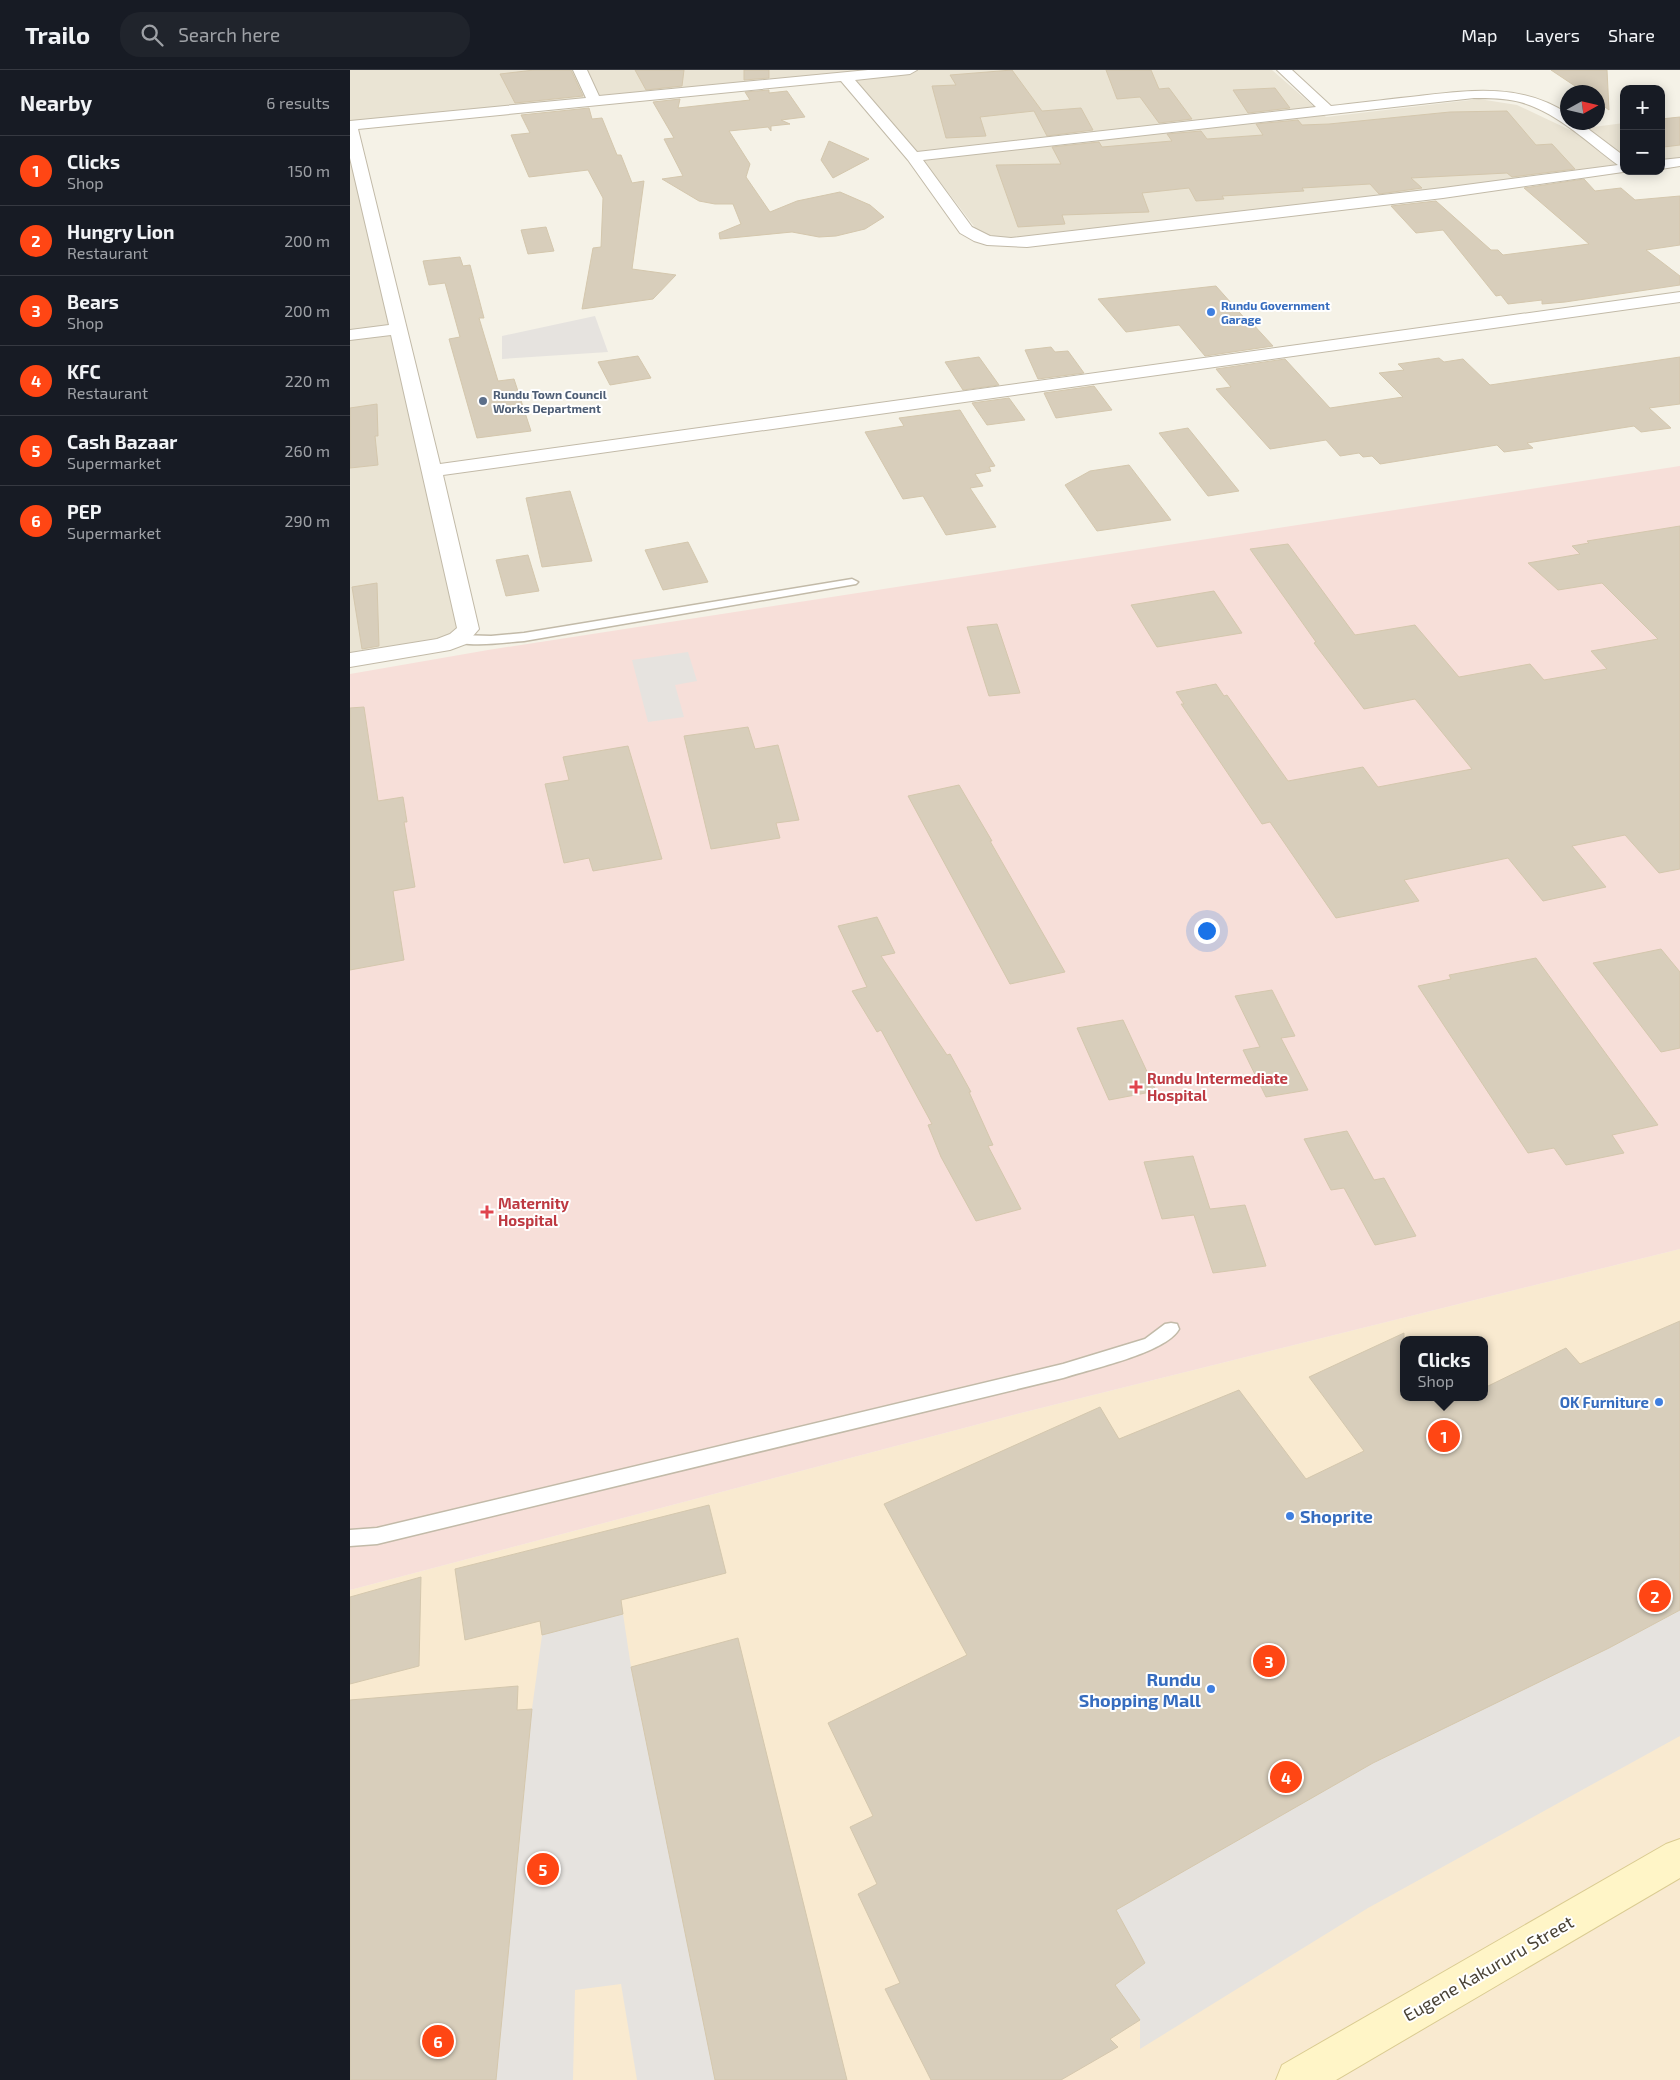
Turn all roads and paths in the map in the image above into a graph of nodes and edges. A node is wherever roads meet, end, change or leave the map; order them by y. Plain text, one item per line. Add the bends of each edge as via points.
1 (580, 70) edge
2 (910, 70) edge
3 (1284, 70) edge
4 (845, 77) junction
5 (594, 102) junction
6 (1327, 110) junction
7 (1560, 116) edge
8 (350, 126) edge
9 (1579, 130) edge
10 (913, 158) junction
11 (1620, 160) edge
12 (1680, 162) edge
13 (1665, 164) edge
14 (1620, 170) edge
15 (1680, 297) edge
16 (398, 329) junction
17 (350, 335) edge
18 (432, 471) junction
19 (852, 582) dead end
20 (458, 639) junction
21 (350, 660) edge
22 (1171, 1329) dead end
23 (350, 1538) edge
24 (1680, 1857) edge
25 (1297, 2080) edge

1 - 5 street
2 - 4 street
3 - 6 street
4 - 5 street
4 - 10 street
5 - 8 street
6 - 7 street via 1498,94 1536,102
6 - 10 street
8 - 16 street
9 - 11 street
10 - 14 street via 966,230 975,237 1005,243 1443,194
12 - 13 street
15 - 18 street
16 - 17 street
16 - 18 street
18 - 20 street via 468,629
19 - 20 lane via 524,637
20 - 21 street via 442,645
22 - 23 lane via 1151,1344 1063,1371 377,1536
24 - 25 main road, Eugene Kakururu Street

